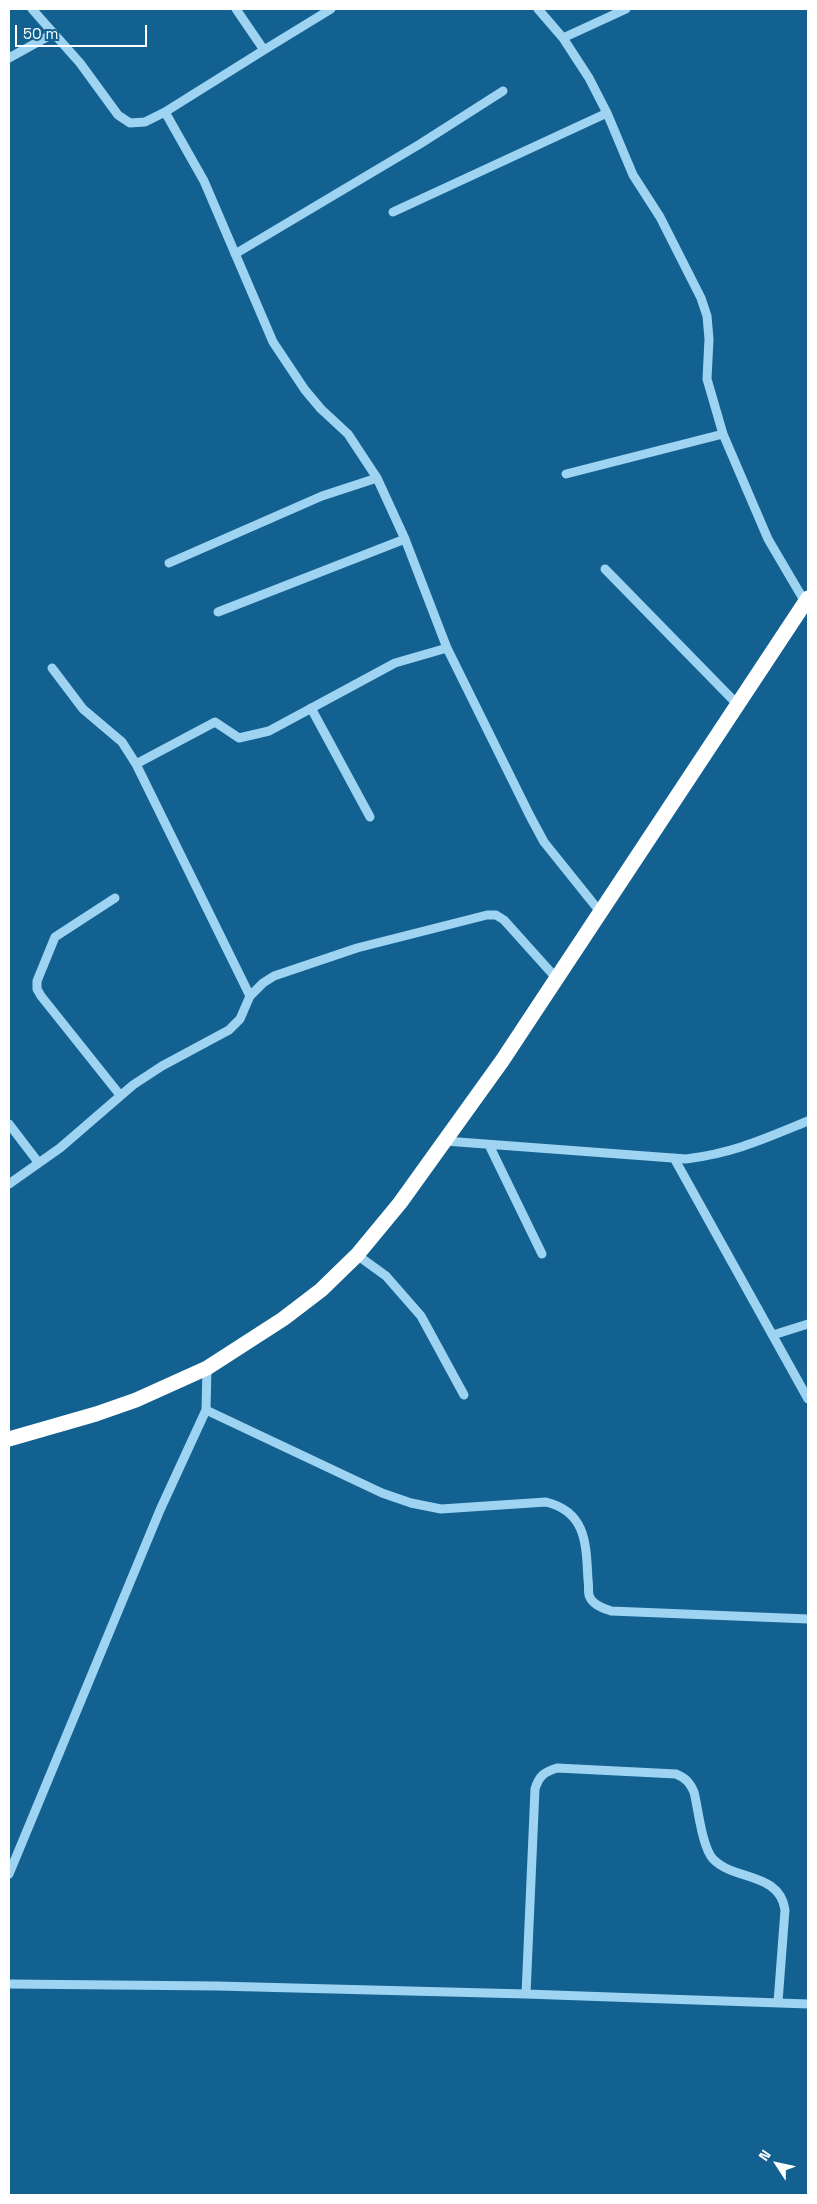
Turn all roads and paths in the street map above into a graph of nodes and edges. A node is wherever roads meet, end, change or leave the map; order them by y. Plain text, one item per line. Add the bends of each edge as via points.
1 (32, 9) edge
2 (236, 9) edge
3 (331, 9) edge
4 (538, 9) edge
5 (626, 9) edge
6 (54, 33) junction
7 (563, 38) junction
8 (264, 50) junction
9 (9, 58) edge
10 (503, 91) dead end
11 (165, 112) junction
12 (607, 113) junction
13 (394, 212) dead end
14 (235, 254) junction
15 (723, 434) junction
16 (566, 474) dead end
17 (378, 478) junction
18 (405, 539) junction
19 (169, 563) dead end
20 (605, 569) dead end
21 (807, 600) edge
22 (218, 612) dead end
23 (447, 648) junction
24 (52, 668) dead end
25 (738, 705) junction
26 (311, 708) junction
27 (136, 764) junction
28 (370, 817) dead end
29 (115, 898) dead end
30 (601, 913) junction
31 (558, 979) junction
32 (250, 996) junction
33 (120, 1095) junction
34 (808, 1121) edge
35 (9, 1124) edge
36 (445, 1141) junction
37 (488, 1145) junction
38 (674, 1158) junction
39 (38, 1162) junction
40 (9, 1184) edge
41 (542, 1254) dead end
42 (357, 1255) junction
43 (808, 1324) edge
44 (773, 1336) junction
45 (207, 1368) junction
46 (464, 1395) dead end
47 (808, 1399) edge
48 (206, 1410) junction
49 (9, 1439) edge
50 (808, 1619) edge
51 (9, 1874) edge
52 (9, 1984) edge
53 (526, 1994) junction
54 (778, 2002) junction
55 (808, 2004) edge

1 - 6 street
2 - 8 street
3 - 8 street
4 - 7 street
5 - 7 street
6 - 9 street
6 - 11 street via 118,115 130,123 145,122
7 - 12 street via 579,60
8 - 11 street
10 - 14 street
11 - 14 street via 204,181
12 - 13 street
12 - 15 street via 633,174 660,217 701,298 709,339 707,379
14 - 17 street via 273,342 286,363 316,402 348,434
15 - 16 street
15 - 21 street via 768,539
17 - 18 street
17 - 19 street via 322,496
18 - 22 street
18 - 23 street
20 - 25 street
21 - 25 highway
23 - 26 street via 395,663
23 - 30 street via 544,842
24 - 27 street via 90,716 122,742
25 - 30 highway
26 - 27 street via 269,731 239,738 215,722
26 - 28 street
27 - 32 street
29 - 33 street via 55,937 37,989
30 - 31 highway
31 - 32 street via 504,920 496,915 487,915 357,948 274,976
31 - 36 highway
32 - 33 street via 240,1019 229,1030 162,1066
33 - 39 street via 60,1148
34 - 38 street via 717,1155
35 - 39 street
36 - 37 street
36 - 42 highway
37 - 38 street
37 - 41 street
38 - 44 street
39 - 40 street
42 - 45 highway via 321,1290 283,1319
42 - 46 street via 386,1276 421,1316
43 - 44 street
44 - 47 street
45 - 48 street
45 - 49 highway via 104,1412
48 - 50 street via 411,1503 441,1509 546,1502 560,1506 570,1512 585,1537 589,1596 597,1606 611,1611
48 - 51 street via 160,1510
52 - 53 street
53 - 54 street
53 - 54 street via 535,1789 545,1772 557,1768 684,1777 694,1792 707,1848 713,1858 770,1885 783,1900
54 - 55 street

